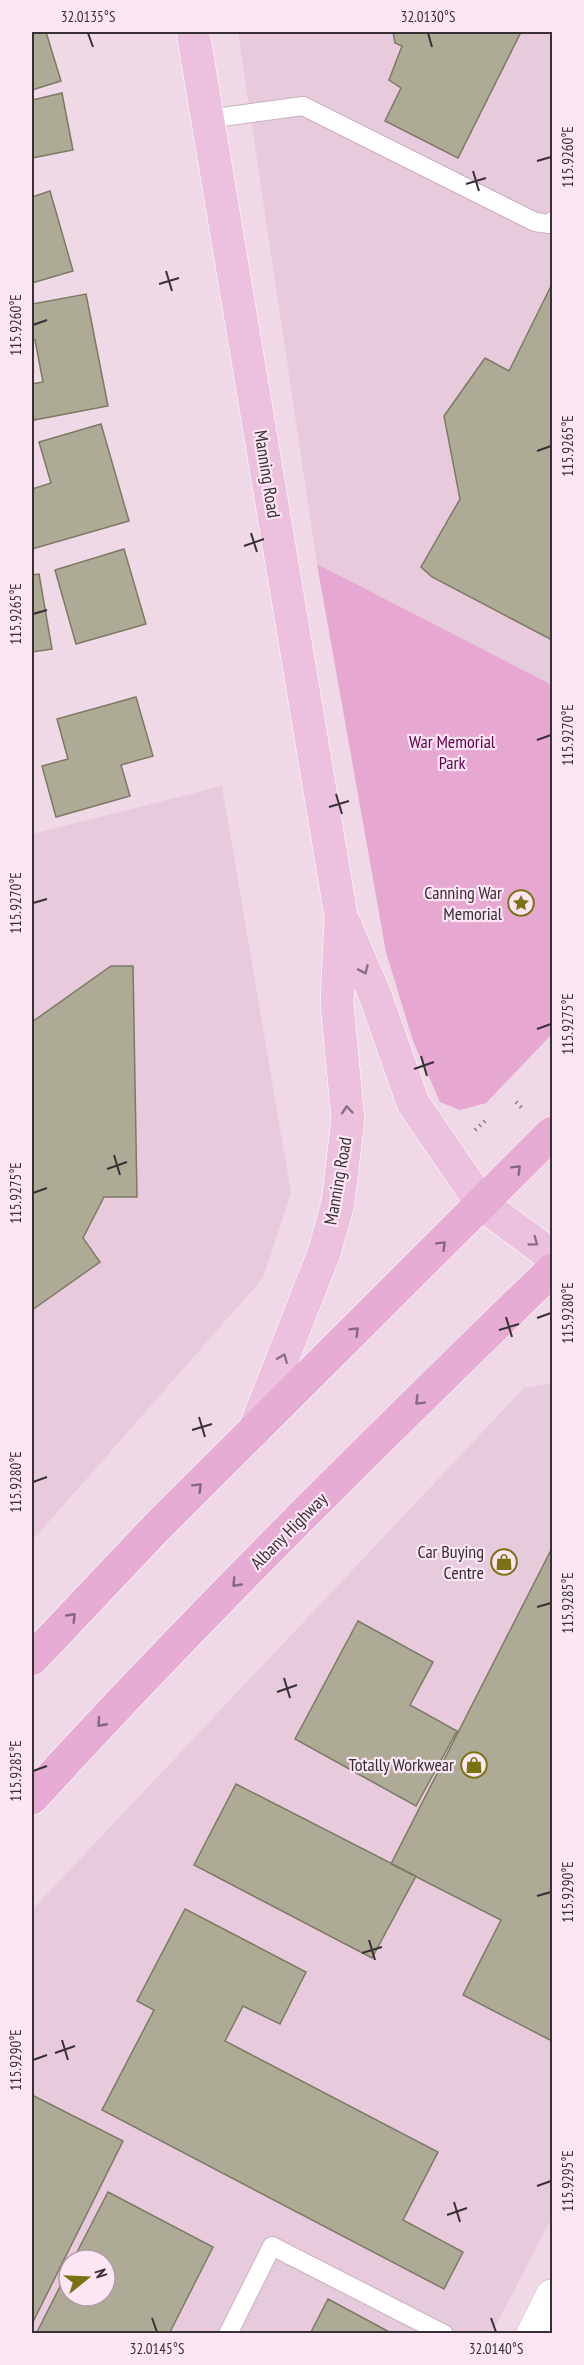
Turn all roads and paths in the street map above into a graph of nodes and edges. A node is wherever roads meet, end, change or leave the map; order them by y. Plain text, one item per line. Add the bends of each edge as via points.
1 (193, 32) edge
2 (208, 119) junction
3 (552, 221) edge
4 (341, 916) junction
5 (552, 1133) edge
6 (482, 1204) junction
7 (552, 1256) edge
8 (552, 1270) edge
9 (254, 1431) junction
10 (32, 1656) edge
11 (32, 1798) edge
12 (552, 2296) edge
13 (228, 2334) edge
14 (444, 2334) edge
15 (533, 2334) edge

1 - 2 main road, Manning Road
2 - 3 lane via 303,106 535,222
2 - 4 main road, Manning Road
4 -> 6 main road, Manning Road via 375,995 413,1103
9 -> 4 main road, Manning Road via 324,1253 338,1203 348,1119 337,1004
6 -> 5 highway
6 -> 7 main road, Manning Road
9 -> 6 highway
8 -> 11 highway, Albany Highway via 243,1576 114,1707
10 -> 9 highway
12 - 15 street
13 - 14 lane via 272,2246

